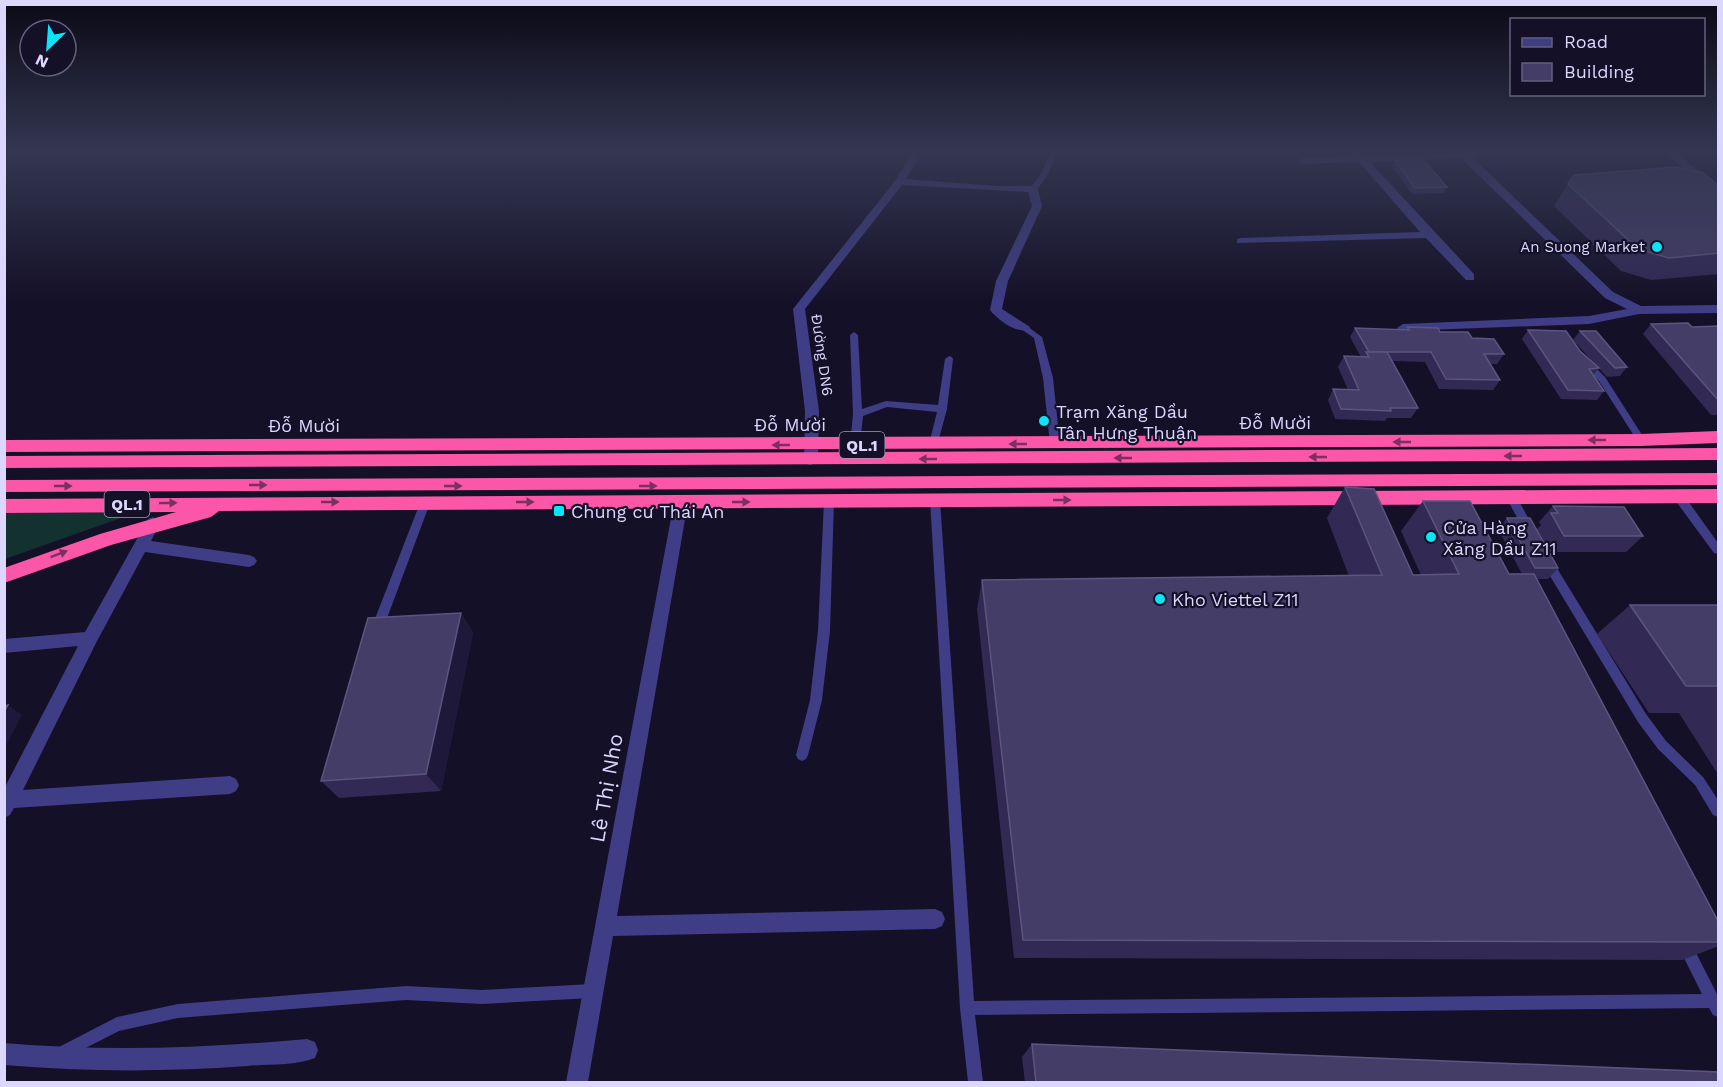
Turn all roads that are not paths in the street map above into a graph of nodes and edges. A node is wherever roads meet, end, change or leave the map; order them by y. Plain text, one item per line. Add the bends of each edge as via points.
1 (883, 202) edge
2 (1036, 202) edge
3 (1399, 202) edge
4 (1512, 202) edge
5 (1429, 235) junction
6 (1241, 241) dead end
7 (1470, 277) dead end
8 (1719, 309) edge
9 (1639, 310) junction
10 (1024, 327) joint
11 (1403, 328) edge
12 (854, 335) dead end
13 (1578, 356) edge
14 (949, 359) dead end
15 (942, 409) junction
16 (858, 414) junction
17 (1719, 437) edge
18 (1641, 440) junction
19 (934, 444) junction
20 (1055, 444) junction
21 (855, 445) junction
22 (4, 446) edge
23 (812, 453) junction
24 (1719, 454) edge
25 (4, 462) edge
26 (1719, 479) edge
27 (188, 485) junction
28 (4, 486) edge
29 (336, 486) junction
30 (683, 494) junction
31 (1719, 496) edge
32 (1680, 497) junction
33 (1512, 499) junction
34 (934, 500) junction
35 (829, 501) junction
36 (250, 502) junction
37 (425, 503) junction
38 (4, 506) edge
39 (153, 523) junction
40 (141, 545) junction
41 (1719, 550) edge
42 (249, 561) dead end
43 (4, 576) edge
44 (90, 638) junction
45 (373, 642) edge
46 (4, 646) edge
47 (802, 755) dead end
48 (230, 785) dead end
49 (7, 805) edge
50 (1719, 811) edge
51 (935, 919) dead end
52 (604, 926) junction
53 (1676, 928) edge
54 (592, 991) junction
55 (1716, 1005) edge
56 (967, 1008) junction
57 (307, 1050) dead end
58 (4, 1054) edge
59 (52, 1059) junction
60 (577, 1083) edge
61 (975, 1083) edge

1 - 23 street, Đường DN6 via 799,309 812,411
2 - 10 street via 1002,281 996,310
3 - 5 street
4 - 9 street via 1609,295
5 - 6 street
5 - 7 street
8 - 9 street
9 - 11 street via 1557,327
10 - 20 lane via 1038,337 1048,378
12 - 16 lane
13 - 18 lane via 1595,370
14 - 15 lane
15 - 16 lane via 886,404
15 - 19 lane
16 - 21 lane
17 - 18 highway, Đỗ Mười / QL.1
18 -> 20 highway, Đỗ Mười / QL.1
20 -> 19 highway, Đỗ Mười / QL.1
19 - 21 highway, Đỗ Mười / QL.1
21 - 23 highway, Đỗ Mười / QL.1
23 -> 22 highway, Đỗ Mười / QL.1
24 -> 23 highway, Đỗ Mười / QL.1
23 - 25 highway, Đỗ Mười / QL.1
26 - 30 highway, QL.1
28 -> 27 highway, QL.1
27 -> 29 highway, QL.1
27 - 36 highway
29 -> 30 highway, QL.1
29 - 36 highway
30 -> 35 highway, QL.1
37 -> 30 highway, QL.1
30 - 52 street, Lê Thị Nho
31 - 32 highway, QL.1
32 - 33 highway, QL.1
32 - 41 lane
34 -> 33 highway, QL.1
33 - 50 lane via 1639,713 1662,745 1699,781
34 - 35 highway, QL.1
34 - 56 lane
35 - 47 lane via 824,631 816,700
36 -> 37 highway, QL.1
38 -> 36 highway, QL.1
36 - 39 highway
37 - 45 lane
39 - 40 street
43 -> 39 highway
40 - 42 street
40 - 44 street
44 - 46 street
44 - 49 street
48 - 49 street
51 - 52 street
52 - 54 street, Lê Thị Nho
53 - 55 lane
54 - 59 lane via 482,997 406,993 178,1011 117,1024
54 - 60 street, Lê Thị Nho
55 - 56 lane
56 - 61 lane
57 - 59 street via 204,1059
58 - 59 street

